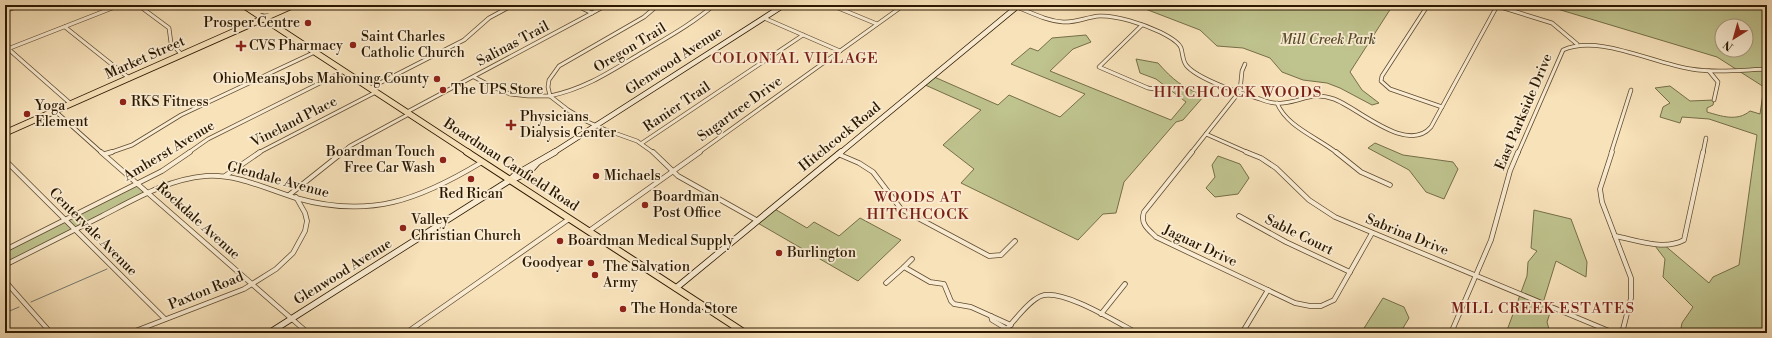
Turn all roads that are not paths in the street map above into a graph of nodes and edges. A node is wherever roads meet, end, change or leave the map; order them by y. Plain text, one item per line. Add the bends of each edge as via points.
1 (22, 5) edge
2 (120, 5) edge
3 (138, 5) edge
4 (294, 5) edge
5 (513, 5) edge
6 (575, 5) edge
7 (607, 5) edge
8 (658, 5) edge
9 (714, 5) edge
10 (784, 5) edge
11 (831, 5) edge
12 (904, 5) edge
13 (1428, 5) edge
14 (1495, 5) edge
15 (244, 6) edge
16 (1018, 6) edge
17 (287, 8) junction
18 (5, 11) edge
19 (592, 13) junction
20 (263, 18) junction
21 (764, 18) junction
22 (878, 24) junction
23 (1142, 25) junction
24 (65, 27) junction
25 (803, 35) junction
26 (1577, 44) junction
27 (5, 46) edge
28 (7, 50) edge
29 (840, 51) junction
30 (315, 52) junction
31 (182, 54) junction
32 (1245, 64) dead end
33 (1767, 69) edge
34 (344, 71) junction
35 (1709, 71) junction
36 (474, 77) junction
37 (129, 78) junction
38 (370, 88) junction
39 (1161, 90) dead end
40 (1631, 90) dead end
41 (1240, 91) junction
42 (376, 92) junction
43 (550, 96) junction
44 (1714, 100) dead end
45 (1277, 103) junction
46 (71, 104) junction
47 (1442, 107) junction
48 (55, 111) junction
49 (408, 113) junction
50 (596, 125) junction
51 (5, 133) edge
52 (1206, 134) junction
53 (1706, 138) dead end
54 (642, 143) junction
55 (105, 154) junction
56 (838, 154) junction
57 (5, 160) edge
58 (482, 162) junction
59 (672, 172) junction
60 (225, 176) junction
61 (510, 180) junction
62 (138, 183) junction
63 (1390, 185) dead end
64 (148, 192) junction
65 (290, 195) junction
66 (296, 197) junction
67 (1239, 216) dead end
68 (569, 218) junction
69 (65, 220) junction
70 (758, 221) junction
71 (75, 230) junction
72 (589, 231) junction
73 (1372, 233) junction
74 (1615, 236) junction
75 (1016, 241) dead end
76 (5, 250) edge
77 (912, 259) dead end
78 (5, 265) edge
79 (904, 267) junction
80 (1350, 272) junction
81 (1476, 275) junction
82 (5, 281) edge
83 (886, 283) dead end
84 (1125, 284) dead end
85 (252, 285) junction
86 (676, 288) junction
87 (1268, 290) junction
88 (1101, 314) junction
89 (991, 316) junction
90 (165, 319) junction
91 (292, 319) junction
92 (1011, 325) junction
93 (1007, 329) junction
94 (51, 333) edge
95 (130, 333) edge
96 (269, 333) edge
97 (308, 333) edge
98 (406, 333) edge
99 (745, 333) edge
100 (1003, 333) edge
101 (1137, 333) edge
102 (1242, 333) edge
103 (1451, 333) edge
104 (1614, 333) edge
105 (1622, 333) edge

1 - 18 street
2 - 24 street
3 - 31 street via 169,28 171,43
4 - 17 main road, Market Street
5 - 38 street via 489,18 464,40
6 - 19 street
7 - 19 street, Salinas Trail
8 - 43 street via 644,17 559,66 548,81
9 - 43 street, Oregon Trail via 694,22 594,82
10 - 21 street, Glenwood Avenue
11 - 22 street
12 - 22 street, Sugartree Drive
13 - 47 street via 1382,76 1382,81 1393,90
14 - 26 street via 1552,23
14 - 47 street
15 - 17 main road via 265,11
15 - 20 main road, Boardman Canfield Road
16 - 23 street via 1058,21 1073,22 1108,15
16 - 56 street, Hitchcock Road
17 - 20 main road, Market Street
19 - 36 street, Salinas Trail
20 - 30 main road, Boardman Canfield Road
20 - 31 main road, Market Street
21 - 25 street
21 - 50 street, Glenwood Avenue
22 - 29 street, Sugartree Drive
23 - 39 street via 1098,67 1148,88
23 - 41 street via 1175,40 1181,48 1184,62 1193,72
24 - 28 street
24 - 37 street
25 - 29 street
25 - 54 street, Ranier Trail
26 - 35 street via 1601,46 1667,65
26 - 81 street, East Parkside Drive via 1561,52 1510,171 1491,240
27 - 28 street
28 - 46 street
29 - 59 street, Sugartree Drive
30 - 34 main road, Boardman Canfield Road
30 - 55 street via 181,115 132,145
31 - 37 main road, Market Street
32 - 41 street via 1241,74
33 - 35 street
34 - 38 main road, Boardman Canfield Road
34 - 62 street, Amherst Avenue via 208,139 170,166
35 - 44 street via 1718,82
36 - 43 street, Oregon Trail via 508,94 528,97
36 - 49 street, Salinas Trail
37 - 46 main road, Market Street
38 - 42 main road, Boardman Canfield Road
40 - 74 street via 1600,189 1602,202
41 - 45 street
41 - 52 street, Jaguar Drive
42 - 49 main road, Boardman Canfield Road
42 - 60 street, Vineland Place via 255,154
43 - 50 street
45 - 47 street via 1310,96 1328,98 1343,104 1381,128 1394,133 1412,135 1429,130
45 - 63 street via 1280,112 1288,120 1326,144 1361,172
46 - 48 main road, Market Street
48 - 51 main road, Market Street
48 - 55 street, Rockdale Avenue
49 - 58 main road, Boardman Canfield Road
49 - 65 street, Salinas Trail via 350,146
50 - 54 street
50 - 61 street, Glenwood Avenue via 537,163 535,167
52 - 73 street, Sabrina Drive via 1261,158 1276,168 1316,206
52 - 87 street, Jaguar Drive via 1144,212 1144,225 1156,237
53 - 74 street via 1684,240 1678,244 1667,244
54 - 59 street
55 - 62 street, Rockdale Avenue
56 - 70 street, Hitchcock Road
56 - 75 street via 872,172 893,202 906,212 989,256 1000,256
57 - 69 street, Centervale Avenue
58 - 61 main road, Boardman Canfield Road
58 - 66 street, Glendale Avenue via 430,192 386,205 344,207
59 - 70 street
59 - 72 street, Sugartree Drive
60 - 64 street, Glendale Avenue via 187,179
60 - 65 street, Glendale Avenue
61 - 68 main road, Boardman Canfield Road
61 - 91 street, Glenwood Avenue
62 - 64 street, Rockdale Avenue
62 - 69 street, Amherst Avenue
64 - 71 street, Glendale Avenue
64 - 85 street, Rockdale Avenue
65 - 66 street, Glendale Avenue
66 - 85 street, Paxton Road via 306,217 301,241 282,264
67 - 80 street, Sable Court via 1286,242
68 - 72 main road, Boardman Canfield Road
68 - 98 street
69 - 71 street, Centervale Avenue
69 - 76 street, Amherst Avenue
70 - 86 street, Hitchcock Road
71 - 78 street, Glendale Avenue
71 - 90 street, Centervale Avenue
72 - 86 main road, Boardman Canfield Road
73 - 80 street, Jaguar Drive
73 - 81 street, Sabrina Drive
74 - 105 street via 1632,284
77 - 79 street
79 - 83 street
79 - 89 street via 930,282 944,284 954,304 971,307
80 - 87 street, Jaguar Drive via 1334,300 1323,306 1301,305
81 - 103 street, East Parkside Drive
81 - 104 street, Sabrina Drive
82 - 94 street
84 - 88 street
85 - 90 street, Paxton Road
85 - 91 street, Rockdale Avenue
86 - 99 main road, Boardman Canfield Road
87 - 102 street
88 - 92 street via 1065,296 1048,294 1034,300
88 - 101 street
89 - 92 street
89 - 93 street via 992,320
90 - 95 street, Paxton Road
91 - 96 street, Glenwood Avenue
91 - 97 street, Rockdale Avenue
92 - 93 street
93 - 100 street

